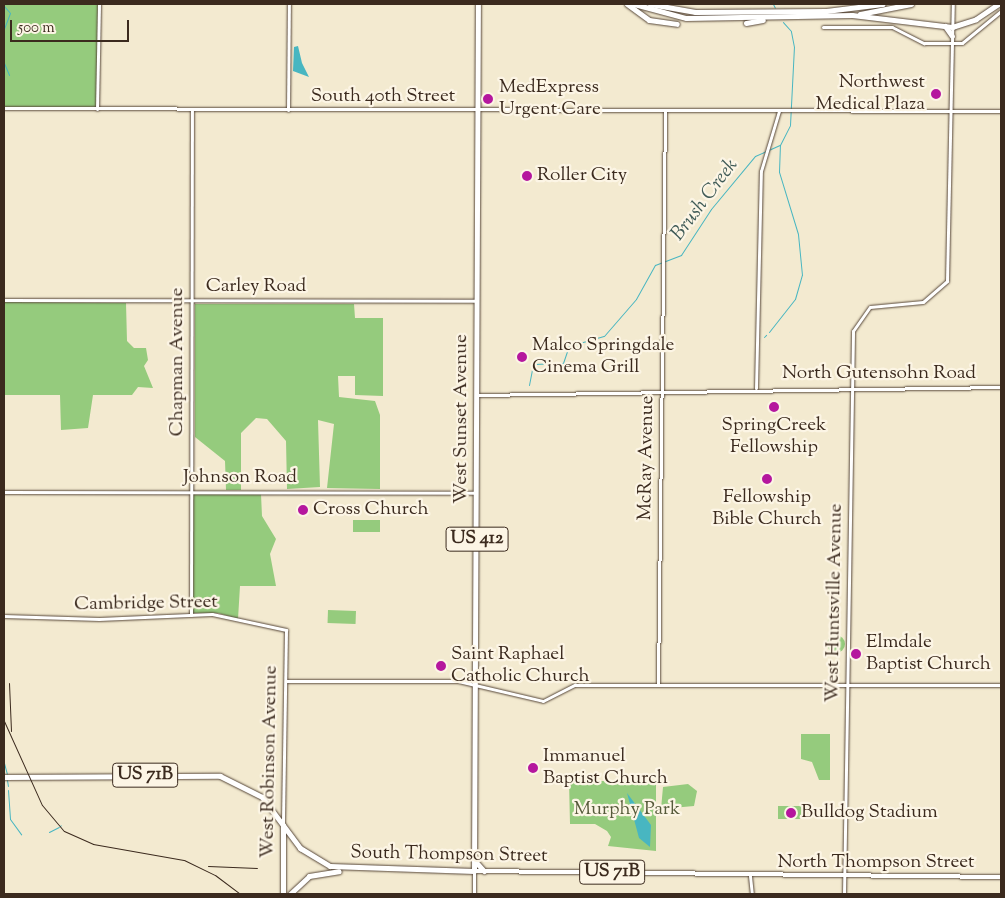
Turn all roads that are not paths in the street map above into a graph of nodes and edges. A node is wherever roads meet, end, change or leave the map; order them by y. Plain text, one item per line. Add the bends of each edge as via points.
1 (99, 4) edge
2 (289, 4) edge
3 (478, 4) edge
4 (627, 4) edge
5 (634, 4) edge
6 (650, 4) edge
7 (869, 4) edge
8 (883, 4) edge
9 (911, 4) edge
10 (953, 4) edge
11 (998, 4) edge
12 (857, 8) junction
13 (1001, 10) edge
14 (852, 15) junction
15 (772, 18) junction
16 (746, 23) dead end
17 (677, 24) dead end
18 (944, 26) junction
19 (822, 27) dead end
20 (952, 27) junction
21 (952, 36) junction
22 (952, 43) junction
23 (4, 108) edge
24 (97, 109) junction
25 (192, 110) junction
26 (288, 110) junction
27 (478, 111) junction
28 (665, 111) junction
29 (779, 111) junction
30 (951, 112) junction
31 (1001, 112) edge
32 (4, 300) edge
33 (192, 301) junction
34 (477, 301) junction
35 (852, 387) junction
36 (1001, 387) edge
37 (756, 388) junction
38 (662, 390) junction
39 (477, 395) junction
40 (4, 492) edge
41 (191, 492) junction
42 (477, 493) junction
43 (191, 615) junction
44 (4, 616) edge
45 (286, 630) joint
46 (286, 681) junction
47 (475, 684) junction
48 (658, 685) junction
49 (848, 685) junction
50 (1001, 685) edge
51 (4, 777) edge
52 (283, 826) junction
53 (295, 842) junction
54 (283, 848) junction
55 (474, 859) junction
56 (328, 869) junction
57 (474, 870) junction
58 (484, 870) junction
59 (750, 876) junction
60 (1001, 877) edge
61 (844, 878) junction
62 (283, 894) edge
63 (289, 894) edge
64 (474, 894) edge
65 (752, 894) edge
66 (844, 894) edge

1 - 24 street
2 - 26 street
3 - 27 highway, West Sunset Avenue / US 412
4 - 17 highway via 650,20
5 - 15 highway via 686,18
6 - 12 highway via 694,12
7 - 12 highway
8 - 12 highway
9 - 14 highway
10 - 20 street
11 - 20 highway via 976,19
13 - 22 street via 970,39
14 - 15 highway
14 - 18 highway
15 - 16 highway
18 - 20 highway
18 - 21 highway
19 - 22 street via 892,27 924,43
20 - 21 street
21 - 22 street
22 - 30 street
23 - 24 street, South 40th Street
24 - 25 street, South 40th Street
25 - 26 street, South 40th Street
25 - 33 street, Chapman Avenue
26 - 27 street, South 40th Street
27 - 28 street, South 40th Street
27 - 34 highway, West Sunset Avenue / US 412
28 - 29 street, South 40th Street
28 - 38 street, McRay Avenue
29 - 30 street, South 40th Street
29 - 37 street via 761,171
30 - 31 street, South 40th Street
30 - 35 street, West Huntsville Avenue via 948,270 943,288 923,302 882,303 862,315 853,331
32 - 33 street, Carley Road
33 - 34 street, Carley Road
33 - 41 street, Chapman Avenue
34 - 39 highway, West Sunset Avenue / US 412
35 - 36 street, North Gutensohn Road
35 - 37 street, North Gutensohn Road
35 - 49 street, West Huntsville Avenue
37 - 38 street, North Gutensohn Road
38 - 39 street, North Gutensohn Road
38 - 48 street, McRay Avenue
39 - 42 highway, West Sunset Avenue / US 412
40 - 41 street, Johnson Road
41 - 42 street, Johnson Road
41 - 43 street, Chapman Avenue
42 - 47 highway, West Sunset Avenue / US 412
43 - 44 street, Cambridge Street via 99,619
43 - 45 street, Cambridge Street via 223,615 251,626
45 - 46 street, West Robinson Avenue
46 - 47 street
46 - 52 street, West Robinson Avenue
47 - 48 street via 543,700 570,685
47 - 55 highway, West Sunset Avenue / US 412
48 - 49 street
49 - 50 street
49 - 61 street, West Huntsville Avenue
51 - 52 highway, South Thompson Street / US 71B via 220,776 254,791
52 - 53 highway, South Thompson Street / US 71B
52 - 54 highway, West Robinson Avenue
53 - 54 highway via 286,842
53 - 56 highway, South Thompson Street / US 71B
54 - 62 highway, West Robinson Avenue
55 - 57 highway, West Sunset Avenue / US 412
55 - 58 highway
56 - 57 highway, South Thompson Street / US 71B
56 - 63 highway, South Thompson Street via 305,879
57 - 58 main road, South Thompson Street / US 71B
57 - 64 street, West Sunset Avenue
58 - 59 main road, South Thompson Street / US 71B
59 - 61 main road, North Thompson Street / US 71B
59 - 65 street
60 - 61 main road, North Thompson Street / US 71B
61 - 66 street, West Huntsville Avenue
62 - 63 highway

